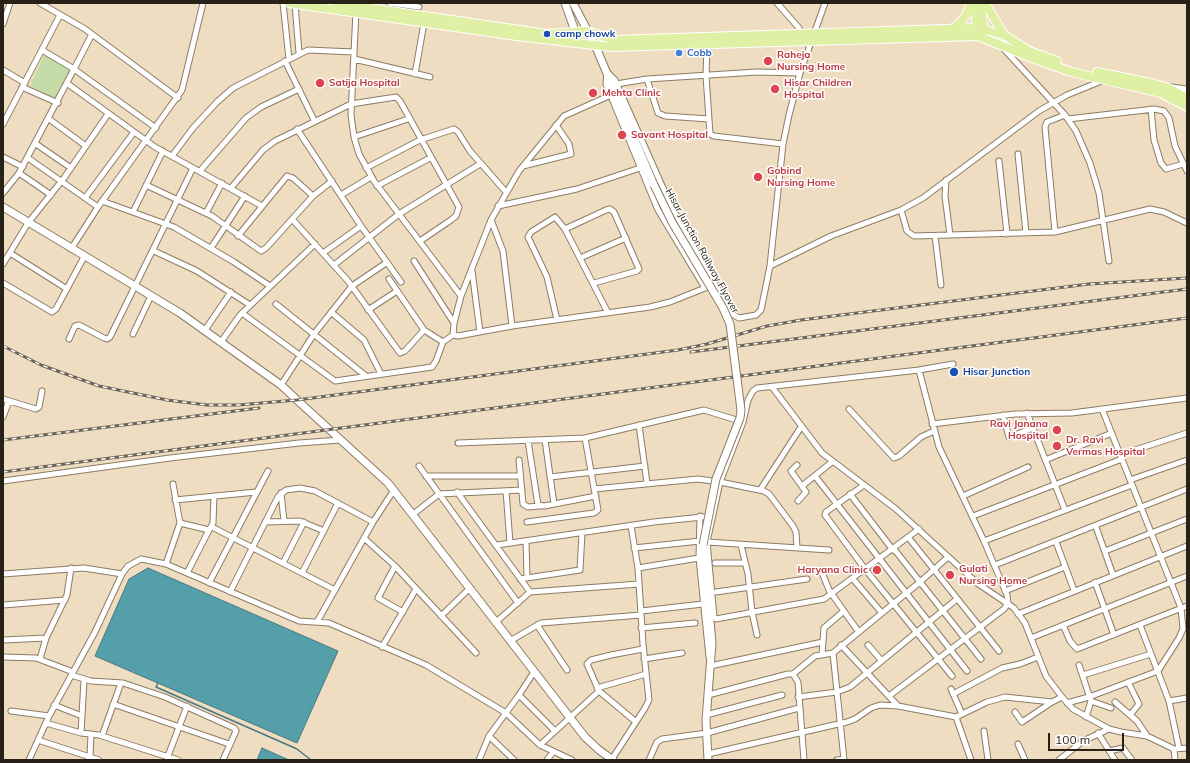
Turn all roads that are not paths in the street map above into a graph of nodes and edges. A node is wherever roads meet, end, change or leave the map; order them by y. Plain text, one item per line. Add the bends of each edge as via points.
1 (10, 3) edge
2 (40, 3) edge
3 (203, 3) edge
4 (283, 3) edge
5 (336, 3) edge
6 (389, 3) edge
7 (565, 3) edge
8 (573, 3) edge
9 (778, 3) edge
10 (825, 3) edge
11 (970, 3) edge
12 (974, 3) edge
13 (980, 3) edge
14 (985, 3) edge
15 (292, 4) edge
16 (356, 10) junction
17 (418, 12) edge
18 (60, 15) junction
19 (3, 21) edge
20 (424, 23) junction
21 (951, 29) junction
22 (575, 31) junction
23 (587, 31) junction
24 (980, 31) junction
25 (92, 34) junction
26 (1004, 35) junction
27 (801, 37) junction
28 (813, 37) junction
29 (707, 44) junction
30 (998, 44) junction
31 (595, 45) junction
32 (42, 50) junction
33 (354, 52) junction
34 (299, 53) junction
35 (354, 59) junction
36 (287, 60) junction
37 (74, 69) junction
38 (3, 70) edge
39 (607, 72) junction
40 (800, 73) junction
41 (415, 74) junction
42 (706, 76) junction
43 (430, 77) dead end
44 (648, 79) junction
45 (1105, 79) junction
46 (68, 84) junction
47 (616, 84) junction
48 (24, 85) junction
49 (1168, 88) junction
50 (299, 89) junction
51 (1187, 90) edge
52 (611, 95) junction
53 (178, 98) junction
54 (1187, 98) edge
55 (58, 103) junction
56 (1053, 103) junction
57 (351, 104) junction
58 (1187, 107) edge
59 (1151, 110) junction
60 (108, 114) junction
61 (1067, 117) junction
62 (49, 119) junction
63 (408, 119) junction
64 (709, 119) junction
65 (314, 120) junction
66 (3, 124) edge
67 (556, 125) junction
68 (156, 128) junction
69 (297, 129) junction
70 (134, 132) junction
71 (354, 136) junction
72 (420, 140) junction
73 (146, 141) junction
74 (36, 144) junction
75 (783, 144) junction
76 (86, 146) junction
77 (163, 152) junction
78 (1018, 154) dead end
79 (3, 156) edge
80 (172, 156) junction
81 (28, 158) junction
82 (430, 158) junction
83 (999, 161) dead end
84 (480, 164) junction
85 (1183, 164) junction
86 (523, 166) junction
87 (23, 167) junction
88 (71, 168) junction
89 (193, 168) junction
90 (366, 168) junction
91 (640, 168) junction
92 (200, 171) junction
93 (1187, 171) edge
94 (19, 173) junction
95 (371, 177) junction
96 (946, 180) junction
97 (332, 181) junction
98 (62, 182) junction
99 (222, 183) junction
100 (146, 185) junction
101 (447, 185) junction
102 (377, 186) junction
103 (231, 188) junction
104 (936, 188) junction
105 (506, 192) junction
106 (3, 193) edge
107 (50, 195) junction
108 (341, 195) junction
109 (245, 196) junction
110 (313, 196) junction
111 (945, 196) junction
112 (85, 198) junction
113 (179, 200) junction
114 (102, 201) junction
115 (262, 206) junction
116 (498, 206) junction
117 (3, 207) edge
118 (98, 207) junction
119 (901, 210) junction
120 (133, 212) junction
121 (206, 213) junction
122 (399, 214) junction
123 (292, 219) junction
124 (491, 220) junction
125 (1104, 220) junction
126 (28, 223) junction
127 (1187, 223) edge
128 (166, 224) junction
129 (225, 226) junction
130 (361, 226) junction
131 (565, 229) junction
132 (1055, 232) junction
133 (1026, 233) junction
134 (1007, 234) junction
135 (950, 235) junction
136 (238, 236) junction
137 (935, 236) junction
138 (370, 238) junction
139 (626, 238) junction
140 (420, 242) junction
141 (315, 244) junction
142 (210, 248) junction
143 (71, 249) junction
144 (154, 251) junction
145 (10, 253) junction
146 (323, 253) junction
147 (84, 257) junction
148 (580, 258) junction
149 (1109, 260) dead end
150 (414, 261) dead end
151 (386, 263) junction
152 (3, 264) edge
153 (334, 265) junction
154 (770, 266) junction
155 (472, 270) junction
156 (388, 279) dead end
157 (401, 282) dead end
158 (3, 283) edge
159 (714, 283) junction
160 (594, 284) junction
161 (941, 285) dead end
162 (270, 286) junction
163 (352, 286) junction
164 (136, 287) junction
165 (705, 288) junction
166 (67, 289) junction
167 (396, 291) junction
168 (230, 292) junction
169 (151, 296) junction
170 (461, 296) junction
171 (276, 304) dead end
172 (250, 305) junction
173 (368, 310) junction
174 (331, 312) junction
175 (242, 313) junction
176 (608, 313) junction
177 (557, 320) junction
178 (454, 323) junction
179 (512, 326) junction
180 (204, 330) junction
181 (424, 330) junction
182 (480, 332) junction
183 (132, 334) dead end
184 (314, 334) junction
185 (453, 335) junction
186 (69, 339) dead end
187 (221, 342) junction
188 (442, 342) junction
189 (300, 356) junction
190 (953, 364) dead end
191 (920, 370) junction
192 (381, 374) junction
193 (366, 376) junction
194 (281, 385) junction
195 (772, 387) junction
196 (42, 391) dead end
197 (1187, 398) edge
198 (3, 399) edge
199 (9, 402) junction
200 (849, 409) dead end
201 (1102, 409) junction
202 (1027, 414) junction
203 (1003, 415) junction
204 (3, 417) edge
205 (743, 422) junction
206 (932, 424) junction
207 (639, 425) junction
208 (801, 426) junction
209 (1033, 428) junction
210 (934, 431) junction
211 (1112, 433) junction
212 (1187, 433) edge
213 (586, 438) junction
214 (341, 440) junction
215 (544, 440) junction
216 (528, 441) junction
217 (458, 443) dead end
218 (1121, 457) junction
219 (519, 460) dead end
220 (1045, 460) junction
221 (1187, 460) edge
222 (832, 462) junction
223 (797, 465) dead end
224 (419, 466) dead end
225 (645, 466) junction
226 (1028, 467) dead end
227 (268, 471) dead end
228 (592, 472) junction
229 (426, 476) junction
230 (520, 476) junction
231 (815, 476) junction
232 (550, 477) junction
233 (3, 481) edge
234 (720, 482) junction
235 (1131, 482) junction
236 (647, 483) junction
237 (172, 484) dead end
238 (1055, 484) junction
239 (864, 485) junction
240 (802, 486) junction
241 (594, 489) junction
242 (1187, 489) edge
243 (394, 490) junction
244 (522, 490) junction
245 (760, 490) junction
246 (506, 491) junction
247 (256, 492) junction
248 (458, 492) junction
249 (281, 493) junction
250 (439, 494) junction
251 (850, 494) junction
252 (214, 496) junction
253 (596, 496) junction
254 (963, 496) junction
255 (176, 500) junction
256 (798, 501) dead end
257 (338, 502) junction
258 (554, 504) junction
259 (836, 504) junction
260 (540, 506) junction
261 (1141, 508) junction
262 (1065, 510) junction
263 (412, 515) junction
264 (700, 516) junction
265 (713, 516) junction
266 (973, 516) junction
267 (1187, 519) edge
268 (284, 521) junction
269 (265, 522) junction
270 (304, 522) junction
271 (373, 522) junction
272 (527, 522) dead end
273 (180, 523) junction
274 (631, 526) junction
275 (1096, 526) junction
276 (210, 528) junction
277 (919, 529) junction
278 (324, 531) junction
279 (1151, 532) junction
280 (582, 533) junction
281 (234, 537) junction
282 (908, 537) junction
283 (364, 538) junction
284 (984, 540) junction
285 (526, 541) junction
286 (1056, 542) junction
287 (510, 543) junction
288 (703, 543) junction
289 (497, 545) junction
290 (741, 545) junction
291 (1187, 546) edge
292 (253, 548) junction
293 (634, 548) junction
294 (797, 548) junction
295 (894, 549) junction
296 (829, 550) dead end
297 (1105, 551) junction
298 (1160, 556) junction
299 (948, 557) junction
300 (699, 558) junction
301 (879, 560) junction
302 (745, 562) junction
303 (715, 563) dead end
304 (166, 564) junction
305 (283, 564) junction
306 (995, 565) junction
307 (395, 566) junction
308 (1065, 567) junction
309 (71, 568) junction
310 (638, 568) junction
311 (865, 569) junction
312 (821, 570) dead end
313 (935, 570) junction
314 (188, 573) junction
315 (302, 573) junction
316 (3, 574) edge
317 (122, 574) junction
318 (1113, 575) junction
319 (1187, 576) edge
320 (527, 577) junction
321 (520, 579) junction
322 (807, 579) dead end
323 (853, 579) junction
324 (920, 582) junction
325 (1095, 582) junction
326 (1171, 582) junction
327 (209, 583) junction
328 (639, 584) junction
329 (751, 587) junction
330 (470, 588) junction
331 (416, 589) junction
332 (335, 590) junction
333 (1074, 590) junction
334 (1005, 591) junction
335 (230, 592) junction
336 (530, 592) junction
337 (716, 592) dead end
338 (831, 594) junction
339 (906, 594) junction
340 (957, 599) junction
341 (65, 600) junction
342 (518, 603) junction
343 (1008, 603) junction
344 (703, 604) junction
345 (893, 604) junction
346 (3, 605) edge
347 (1187, 606) edge
348 (1105, 608) junction
349 (1181, 608) junction
350 (943, 610) junction
351 (844, 611) junction
352 (403, 612) junction
353 (752, 612) junction
354 (641, 613) junction
355 (882, 613) junction
356 (1018, 614) junction
357 (441, 616) junction
358 (317, 622) junction
359 (496, 622) junction
360 (928, 622) junction
361 (695, 623) dead end
362 (537, 625) junction
363 (1063, 625) junction
364 (1140, 625) junction
365 (980, 627) junction
366 (642, 628) junction
367 (1185, 629) edge
368 (858, 631) junction
369 (916, 632) junction
370 (1114, 635) junction
371 (757, 636) dead end
372 (46, 638) junction
373 (966, 638) junction
374 (1031, 638) junction
375 (3, 640) edge
376 (510, 641) junction
377 (823, 642) junction
378 (841, 645) junction
379 (868, 645) dead end
380 (382, 647) junction
381 (643, 649) junction
382 (951, 649) junction
383 (999, 651) dead end
384 (476, 653) dead end
385 (682, 653) dead end
386 (832, 653) junction
387 (822, 654) junction
388 (1151, 654) junction
389 (3, 657) edge
390 (1038, 657) junction
391 (644, 658) junction
392 (40, 659) junction
393 (938, 659) junction
394 (981, 659) dead end
395 (881, 660) junction
396 (711, 663) junction
397 (1079, 666) dead end
398 (567, 670) dead end
399 (1158, 670) junction
400 (967, 671) dead end
401 (534, 672) junction
402 (867, 672) junction
403 (72, 674) junction
404 (646, 674) junction
405 (793, 674) junction
406 (1083, 675) junction
407 (952, 676) dead end
408 (84, 680) junction
409 (1128, 682) junction
410 (121, 683) junction
411 (598, 690) junction
412 (837, 692) junction
413 (782, 694) dead end
414 (519, 695) junction
415 (708, 695) junction
416 (889, 696) junction
417 (798, 697) junction
418 (1062, 697) junction
419 (1187, 698) edge
420 (1090, 699) junction
421 (1169, 701) junction
422 (1052, 702) junction
423 (1115, 702) dead end
424 (1067, 703) junction
425 (54, 704) junction
426 (113, 704) junction
427 (187, 706) junction
428 (898, 706) junction
429 (799, 708) junction
430 (1111, 708) dead end
431 (11, 712) dead end
432 (1015, 712) dead end
433 (506, 713) junction
434 (962, 714) junction
435 (706, 715) junction
436 (1130, 715) junction
437 (49, 716) junction
438 (82, 716) junction
439 (956, 717) junction
440 (1086, 717) junction
441 (569, 718) junction
442 (636, 722) junction
443 (46, 723) junction
444 (841, 724) junction
445 (179, 726) junction
446 (1109, 729) junction
447 (555, 731) junction
448 (984, 731) dead end
449 (81, 733) junction
450 (707, 733) junction
451 (801, 733) junction
452 (1098, 733) junction
453 (91, 734) junction
454 (102, 736) junction
455 (488, 736) junction
456 (1147, 736) junction
457 (38, 740) junction
458 (229, 744) junction
459 (1018, 744) dead end
460 (540, 745) junction
461 (1187, 748) edge
462 (1176, 749) junction
463 (1109, 751) junction
464 (554, 752) junction
465 (168, 756) junction
466 (90, 757) junction
467 (708, 757) edge
468 (28, 760) edge
469 (99, 760) edge
470 (178, 760) edge
471 (224, 760) edge
472 (479, 760) edge
473 (514, 760) edge
474 (547, 760) edge
475 (572, 760) edge
476 (613, 760) edge
477 (649, 760) edge
478 (804, 760) edge
479 (837, 760) edge
480 (844, 760) edge
481 (971, 760) edge
482 (988, 760) edge
483 (1025, 760) edge
484 (1059, 760) edge
485 (1115, 760) edge
486 (1132, 760) edge
487 (1175, 760) edge

1 - 19 street
2 - 18 street
3 - 53 street
4 - 36 street
5 - 16 main road
6 - 17 street
7 - 22 street
8 - 23 street, Hisar Junction Railway Flyover
9 - 27 street via 799,28
10 - 28 street
11 - 21 main road via 967,14
12 - 24 main road
13 - 24 main road
14 - 26 main road
15 - 16 main road
15 - 34 street
16 - 17 main road
16 - 33 street
17 - 20 main road
17 - 22 main road via 547,34
18 - 25 street
18 - 32 street
20 - 31 main road
20 - 41 street
21 - 24 main road
21 - 28 main road
22 - 23 main road
23 - 27 main road via 614,40
23 - 31 street, Hisar Junction Railway Flyover
24 - 26 main road
24 - 28 main road
24 - 30 main road
25 - 37 street
25 - 53 street
26 - 49 main road via 1029,51 1073,67
27 - 28 main road
27 - 29 main road
28 - 40 street
29 - 31 main road via 611,47
29 - 42 street
30 - 45 main road via 1058,67
30 - 56 street
31 - 39 street, Hisar Junction Railway Flyover
32 - 37 street
32 - 48 street
33 - 34 street via 316,49
33 - 35 street
34 - 36 street
35 - 41 street
35 - 57 street
36 - 50 street
36 - 80 street via 228,92 193,128
37 - 46 street
37 - 68 street
38 - 48 street
39 - 47 street
39 - 52 street via 605,80
39 - 288 street, Hisar Junction Railway Flyover, bridge via 672,222 726,312 730,324 740,418 716,479
40 - 42 street via 757,72
40 - 75 street
41 - 43 street
42 - 44 street
42 - 64 street
44 - 47 street
44 - 64 street via 658,112 665,116
45 - 56 street
45 - 58 main road via 1161,93
46 - 55 street
46 - 60 street
47 - 159 street via 671,206
48 - 55 street
48 - 66 street
49 - 51 street
49 - 54 main road
50 - 65 street
50 - 92 street via 261,107 246,118
52 - 67 street via 571,112
52 - 91 street
53 - 68 street
55 - 62 street
56 - 61 street
56 - 96 street
57 - 63 street via 396,97
57 - 65 street
57 - 71 street
59 - 61 street
59 - 85 street via 1159,109 1167,114 1174,146
59 - 85 street via 1154,140 1161,163 1166,169
60 - 70 street
60 - 76 street
61 - 125 street via 1083,144 1090,163
61 - 132 street via 1047,122 1044,131
62 - 74 street
62 - 76 street
63 - 71 street
63 - 72 street
64 - 75 street via 709,132 714,136
65 - 69 street
67 - 86 street
67 - 86 street via 569,144 571,154
68 - 73 street
69 - 97 street
69 - 103 street via 263,150
70 - 73 street
70 - 112 street
71 - 90 street
72 - 82 street
72 - 84 street via 456,129
72 - 90 street
73 - 77 street
73 - 114 street
74 - 81 street
74 - 88 street
75 - 154 street
76 - 88 street
77 - 80 street
77 - 100 street
78 - 133 street
79 - 87 street
80 - 89 street
81 - 87 street
81 - 98 street
82 - 101 street
82 - 102 street
83 - 134 street
84 - 101 street
84 - 105 street
85 - 93 street
86 - 105 street
87 - 94 street
88 - 98 street
89 - 92 street
89 - 113 street
90 - 95 street
91 - 116 street via 576,189
91 - 165 street via 658,210
92 - 99 street
94 - 106 street
94 - 107 street
95 - 102 street
95 - 108 street
96 - 104 street
96 - 111 street
97 - 108 street
97 - 110 street
98 - 107 street
98 - 112 street
99 - 103 street
99 - 121 street
100 - 113 street
100 - 120 street
101 - 122 street
101 - 140 street via 459,207 458,212
102 - 122 street
103 - 109 street
104 - 111 street
104 - 119 street
105 - 116 street
107 - 126 street
108 - 130 street
109 - 115 street
109 - 129 street
110 - 115 street via 293,178 287,176
110 - 123 street
111 - 135 street
112 - 118 street
113 - 121 street
113 - 128 street
114 - 118 street
114 - 120 street
115 - 136 street
116 - 124 street
117 - 126 street
118 - 143 street
119 - 137 street via 910,234
119 - 154 street via 831,236
120 - 128 street
121 - 129 street
122 - 138 street
122 - 140 street
123 - 136 street via 263,250 257,250
123 - 141 street
124 - 155 street
124 - 179 street via 503,251
125 - 127 street via 1157,209
125 - 132 street
125 - 149 street
126 - 143 street
126 - 145 street
128 - 142 street
128 - 144 street
129 - 136 street
129 - 142 street
130 - 138 street
130 - 146 street
131 - 139 street via 610,209 614,212
131 - 148 street
131 - 177 street via 556,217 531,232 528,237 547,277
132 - 133 street
133 - 134 street
134 - 135 street
135 - 137 street
137 - 161 street
138 - 151 street
138 - 153 street
139 - 148 street
139 - 160 street via 638,270
140 - 170 street
141 - 146 street
141 - 162 street
142 - 162 street
143 - 147 street
144 - 164 street
144 - 168 street via 197,271
145 - 152 street
145 - 166 street
146 - 153 street
147 - 164 street
147 - 166 street
148 - 160 street
150 - 178 street
151 - 157 street
151 - 163 street
153 - 163 street
154 - 159 street via 761,310 756,315 739,318 734,316
155 - 170 street
155 - 182 street
156 - 167 street
158 - 166 street via 51,312 56,309
159 - 165 street
160 - 176 street
162 - 172 street
163 - 173 street
163 - 174 street
164 - 169 street
164 - 186 street via 109,338 79,325
165 - 176 street via 659,305
167 - 173 street
167 - 181 street
168 - 172 street
168 - 180 street
169 - 180 street
169 - 183 street
170 - 178 street
171 - 184 street
172 - 175 street
173 - 181 street via 400,353 405,351
174 - 184 street
174 - 192 street via 364,340
175 - 187 street
175 - 189 street
176 - 177 street
177 - 179 street
178 - 185 street
179 - 182 street
180 - 187 street
181 - 188 street
182 - 185 street
184 - 189 street
184 - 193 street
185 - 188 street
187 - 194 street
188 - 192 street via 432,367
189 - 193 street via 335,381
189 - 194 street
190 - 191 street
191 - 195 street
191 - 206 street
192 - 193 street
194 - 214 street
195 - 205 street via 756,388 753,391
195 - 208 street
196 - 199 street via 38,409
197 - 201 street
198 - 199 street
199 - 204 street
200 - 210 street via 894,458 920,437
201 - 202 street
201 - 211 street
202 - 203 street
202 - 209 street
203 - 206 street
203 - 209 street via 1009,437
205 - 207 street via 704,410
205 - 234 street
206 - 210 street
207 - 213 street
207 - 225 street
208 - 222 street
208 - 245 street
209 - 220 street
210 - 254 street
211 - 218 street
211 - 220 street
212 - 218 street
213 - 215 street
213 - 228 street
214 - 233 street via 170,458
214 - 243 street
215 - 216 street
215 - 232 street
216 - 217 street
216 - 260 street via 536,502
218 - 235 street
218 - 238 street
219 - 230 street
220 - 238 street
221 - 235 street
222 - 231 street
222 - 239 street
223 - 240 street via 791,471
224 - 229 street
225 - 228 street
225 - 236 street
226 - 254 street
227 - 247 street
228 - 232 street
228 - 241 street
229 - 230 street
229 - 250 street
230 - 244 street
231 - 240 street
231 - 259 street
232 - 258 street
234 - 236 street via 698,479
234 - 245 street
234 - 265 street
235 - 261 street
235 - 262 street
236 - 241 street
237 - 255 street
238 - 262 street
238 - 266 street
239 - 251 street
239 - 277 street
240 - 256 street via 806,494
241 - 253 street
242 - 261 street
243 - 263 street
243 - 271 street
244 - 246 street
244 - 260 street via 525,506
245 - 294 street via 769,494 793,526
246 - 248 street
246 - 287 street
247 - 252 street
247 - 281 street
248 - 250 street
248 - 289 street
249 - 257 street via 290,489 308,489
249 - 268 street
249 - 269 street
250 - 263 street
250 - 342 street
251 - 259 street
251 - 295 street
252 - 255 street
252 - 276 street
253 - 258 street
253 - 272 street via 597,512
254 - 266 street
255 - 273 street
257 - 271 street
257 - 278 street
258 - 260 street
259 - 301 street
259 - 311 street via 825,515
261 - 275 street
261 - 279 street
262 - 284 street
263 - 330 street
264 - 265 street
264 - 274 street
264 - 288 street
265 - 288 street
266 - 284 street
267 - 279 street
268 - 269 street
268 - 270 street
269 - 292 street
270 - 278 street
270 - 305 street
271 - 283 street
273 - 276 street
273 - 304 street
274 - 280 street
274 - 293 street
275 - 286 street
275 - 297 street
276 - 281 street
276 - 314 street
277 - 282 street
277 - 299 street
278 - 315 street
279 - 297 street
279 - 298 street
280 - 285 street
280 - 320 street via 580,570
281 - 292 street
281 - 327 street
282 - 295 street
282 - 313 street
283 - 307 street
283 - 332 street
284 - 306 street
285 - 287 street
285 - 320 street
286 - 306 street
286 - 308 street
287 - 289 street
288 - 290 street
288 - 293 street
288 - 300 street
288 - 353 street via 714,617 719,620
288 - 396 street, Hisar Junction Railway Flyover via 712,643
289 - 321 street
290 - 294 street
290 - 302 street
291 - 298 street
292 - 305 street
292 - 335 street
293 - 310 street
294 - 296 street
295 - 301 street
295 - 324 street
297 - 318 street
298 - 318 street
298 - 326 street
299 - 313 street
299 - 343 street via 977,583
300 - 310 street
300 - 344 street
301 - 311 street
301 - 339 street
302 - 303 street
302 - 329 street
304 - 314 street
304 - 317 street via 141,559 128,566
305 - 315 street
306 - 334 street
307 - 331 street
307 - 352 street via 378,598
308 - 333 street
308 - 334 street
309 - 316 street
309 - 317 street
309 - 341 street
310 - 328 street
311 - 323 street
311 - 345 street
312 - 338 street
313 - 324 street
313 - 340 street
314 - 327 street
315 - 332 street
317 - 403 street
318 - 325 street
319 - 326 street
320 - 321 street
321 - 336 street
322 - 329 street
323 - 338 street
323 - 355 street
324 - 339 street
324 - 350 street
325 - 333 street
325 - 348 street
326 - 348 street
326 - 349 street
327 - 335 street
328 - 336 street
328 - 354 street
329 - 337 street
329 - 353 street
330 - 357 street
330 - 359 street
331 - 352 street
331 - 357 street
332 - 358 street
333 - 356 street
334 - 343 street
335 - 358 street via 299,621
336 - 342 street
338 - 351 street
338 - 353 street via 817,601
339 - 345 street
339 - 360 street
340 - 350 street
340 - 365 street
341 - 346 street
341 - 372 street
342 - 359 street
343 - 356 street
343 - 365 street
344 - 354 street
344 - 396 street
345 - 355 street
345 - 369 street
347 - 349 street
348 - 363 street
348 - 370 street
349 - 364 street
349 - 367 street
350 - 360 street
350 - 373 street
351 - 368 street
351 - 377 street via 825,625
352 - 380 street
353 - 371 street
354 - 362 street via 545,622
354 - 366 street
355 - 368 street
356 - 374 street
357 - 384 street
358 - 380 street via 329,623
359 - 376 street
360 - 369 street
360 - 382 street
361 - 366 street
362 - 376 street
362 - 398 street
363 - 370 street via 1076,649
363 - 374 street
364 - 370 street
364 - 388 street
365 - 373 street
365 - 383 street
366 - 381 street
367 - 399 street
368 - 378 street
369 - 393 street
369 - 395 street
372 - 375 street
372 - 392 street
373 - 382 street
373 - 394 street
374 - 390 street
376 - 401 street
377 - 387 street
377 - 396 street
378 - 386 street
378 - 402 street
379 - 395 street
380 - 433 street via 440,672
381 - 391 street
381 - 411 street via 588,662
382 - 393 street
382 - 400 street
385 - 391 street
386 - 387 street
386 - 412 street
387 - 405 street via 815,656
388 - 399 street
388 - 406 street
389 - 392 street
390 - 418 street via 1046,676
390 - 434 street via 1002,668 952,692
391 - 404 street
392 - 403 street
393 - 407 street
393 - 416 street
395 - 402 street
396 - 415 street, Hisar Junction Railway Flyover
397 - 406 street
399 - 409 street
399 - 421 street
401 - 414 street
401 - 441 street
402 - 412 street via 850,687
402 - 416 street
403 - 408 street
403 - 425 street
404 - 411 street
404 - 442 street via 648,700
405 - 415 street
405 - 417 street via 798,682
406 - 420 street
408 - 410 street
408 - 438 street
409 - 420 street
409 - 436 street via 1139,704
410 - 426 street
410 - 427 street
411 - 441 street
411 - 442 street
412 - 417 street
412 - 444 street
413 - 435 street
414 - 433 street
414 - 447 street
415 - 435 street, Hisar Junction Railway Flyover
416 - 428 street
417 - 429 street
418 - 422 street
418 - 424 street
419 - 421 street
420 - 424 street
420 - 430 street
420 - 440 street
421 - 462 street
422 - 432 street via 1022,722
422 - 434 street via 1005,697
423 - 436 street
424 - 440 street
425 - 437 street
425 - 438 street
426 - 445 street
426 - 454 street
427 - 445 street
427 - 458 street via 234,728 236,731
428 - 439 street
428 - 444 street via 880,705
429 - 450 street
429 - 451 street
431 - 437 street
433 - 455 street
433 - 460 street
434 - 439 street
435 - 450 street, Hisar Junction Railway Flyover
436 - 456 street
437 - 443 street
438 - 449 street
439 - 481 street
440 - 446 street
441 - 447 street
441 - 476 street via 592,744
442 - 476 street
443 - 449 street
443 - 457 street
444 - 451 street
444 - 480 street
445 - 458 street
445 - 465 street
446 - 452 street
446 - 456 street
447 - 460 street
448 - 482 street
449 - 453 street
450 - 467 street, Hisar Junction Railway Flyover
450 - 477 street via 660,740
451 - 467 street
451 - 478 street
452 - 463 street
452 - 484 street via 1071,749
453 - 454 street
453 - 466 street
454 - 465 street
455 - 472 street
455 - 473 street
456 - 462 street
457 - 466 street
457 - 468 street
458 - 471 street
459 - 483 street
460 - 464 street
461 - 462 street
462 - 487 street
463 - 485 street
463 - 486 street via 1123,748
464 - 474 street
464 - 475 street
465 - 470 street
466 - 469 street
479 - 480 street

